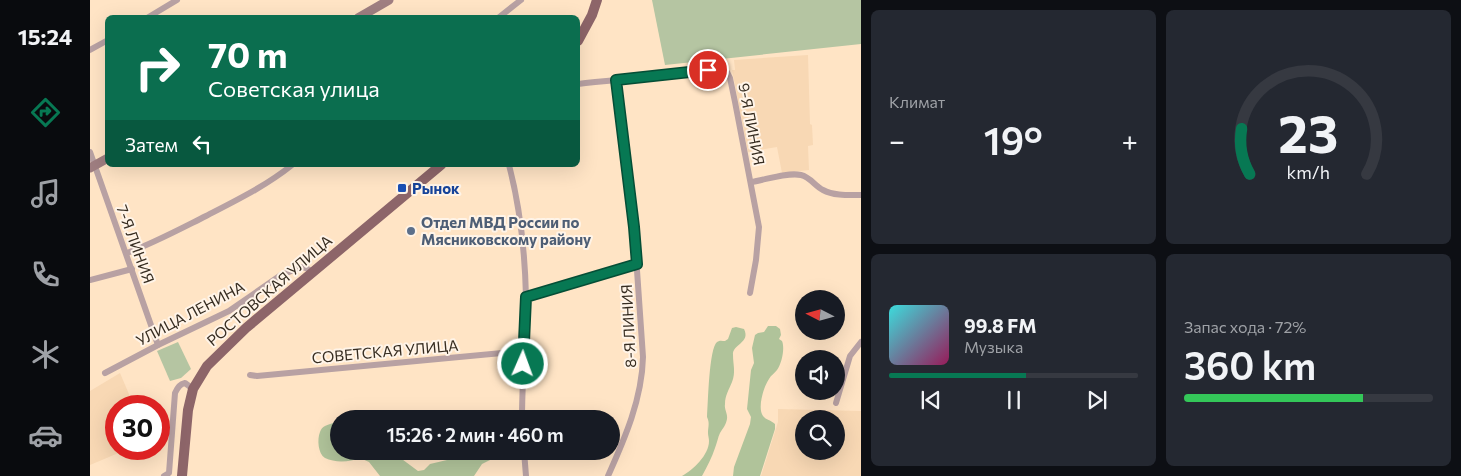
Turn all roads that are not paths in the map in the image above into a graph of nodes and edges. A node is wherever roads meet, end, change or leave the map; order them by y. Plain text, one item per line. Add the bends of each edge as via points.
1 (177, 0) edge
2 (390, 0) edge
3 (521, 0) edge
4 (598, 0) edge
5 (152, 15) edge
6 (363, 15) edge
7 (502, 15) edge
8 (580, 36) edge
9 (105, 42) edge
10 (90, 50) edge
11 (616, 80) junction
12 (580, 84) edge
13 (90, 152) edge
14 (105, 160) edge
15 (92, 167) edge
16 (289, 167) edge
17 (439, 167) edge
18 (509, 167) edge
19 (751, 182) junction
20 (861, 195) edge
21 (127, 253) junction
22 (637, 264) junction
23 (132, 269) junction
24 (313, 272) junction
25 (90, 280) edge
26 (750, 292) dead end
27 (526, 297) junction
28 (861, 342) edge
29 (158, 345) junction
30 (523, 351) junction
31 (105, 373) dead end
32 (250, 375) dead end
33 (194, 389) junction
34 (836, 403) dead end
35 (522, 410) edge
36 (525, 460) edge
37 (164, 476) edge
38 (182, 476) edge
39 (526, 476) edge
40 (608, 476) edge

1 - 5 street
2 - 6 street
3 - 7 street
4 - 8 main road
9 - 10 street
11 - 12 street
11 - 19 street, 9-Я ЛИНИЯ via 692,71 727,72
11 - 22 street, 8-Я ЛИНИЯ
13 - 15 street, 7-Я ЛИНИЯ
14 - 15 street
15 - 21 street, 7-Я ЛИНИЯ
16 - 21 street via 223,207
17 - 24 main road, РОСТОВСКАЯ УЛИЦА
18 - 27 street via 523,250
19 - 20 street, 9-Я ЛИНИЯ via 799,174 825,192
19 - 26 street, 9-Я ЛИНИЯ via 760,227
21 - 23 street, 7-Я ЛИНИЯ
22 - 27 street
22 - 40 street, 8-Я ЛИНИЯ via 643,374 638,400
23 - 25 street
23 - 29 street, 7-Я ЛИНИЯ
24 - 29 street, УЛИЦА ЛЕНИНА via 302,267 281,275 229,311
24 - 33 main road, РОСТОВСКАЯ УЛИЦА via 228,344 207,366
27 - 30 street
28 - 34 street via 850,356
29 - 31 street, УЛИЦА ЛЕНИНА
30 - 32 street, СОВЕТСКАЯ УЛИЦА
30 - 35 street
33 - 37 street via 185,383 175,393 170,466 169,473
33 - 38 main road, РОСТОВСКАЯ УЛИЦА via 188,410
36 - 39 street

